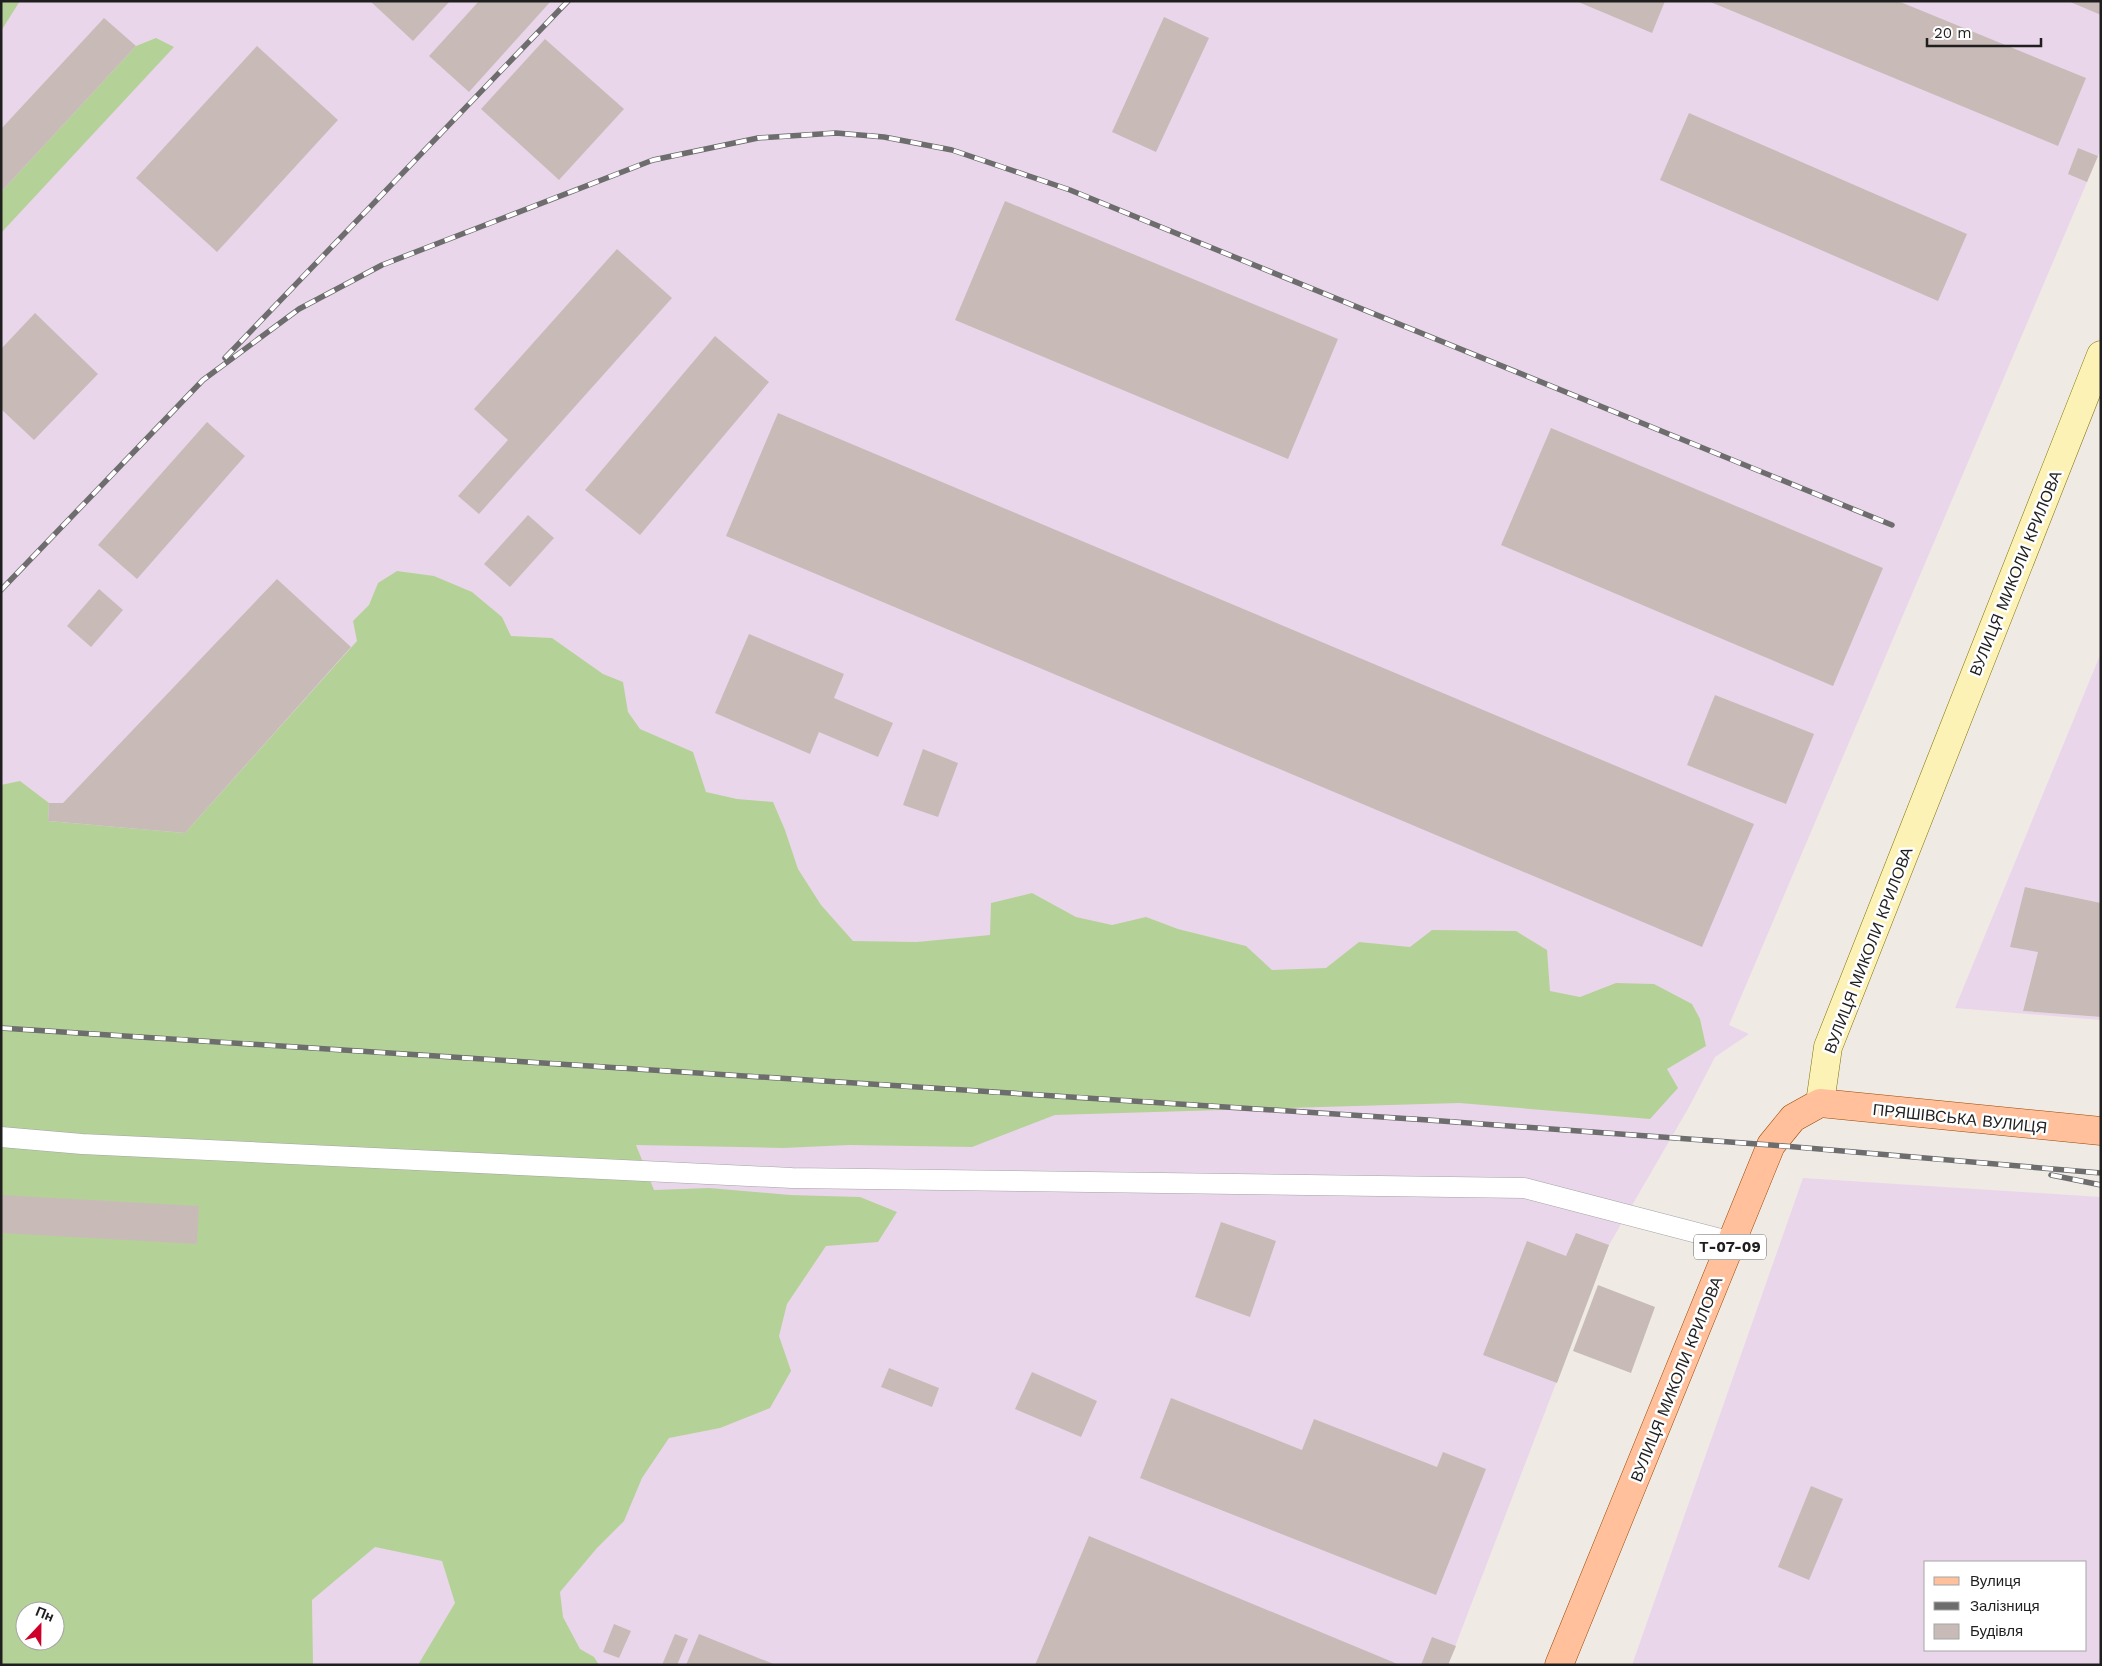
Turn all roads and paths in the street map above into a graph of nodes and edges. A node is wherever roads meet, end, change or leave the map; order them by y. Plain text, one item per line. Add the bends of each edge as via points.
1 (2101, 355) edge
2 (1820, 1103) junction
3 (2101, 1132) edge
4 (1, 1137) edge
5 (1732, 1242) junction
6 (1559, 1665) edge

1 - 2 street, ВУЛИЦЯ МИКОЛИ КРИЛОВА via 1828,1047
2 - 3 main road, ПРЯШІВСЬКА ВУЛИЦЯ
2 - 5 main road, ВУЛИЦЯ МИКОЛИ КРИЛОВА / Т-07-09 via 1793,1118 1771,1145
4 - 5 lane via 82,1144 792,1178 1524,1188
5 - 6 main road, ВУЛИЦЯ МИКОЛИ КРИЛОВА / Т-07-09

